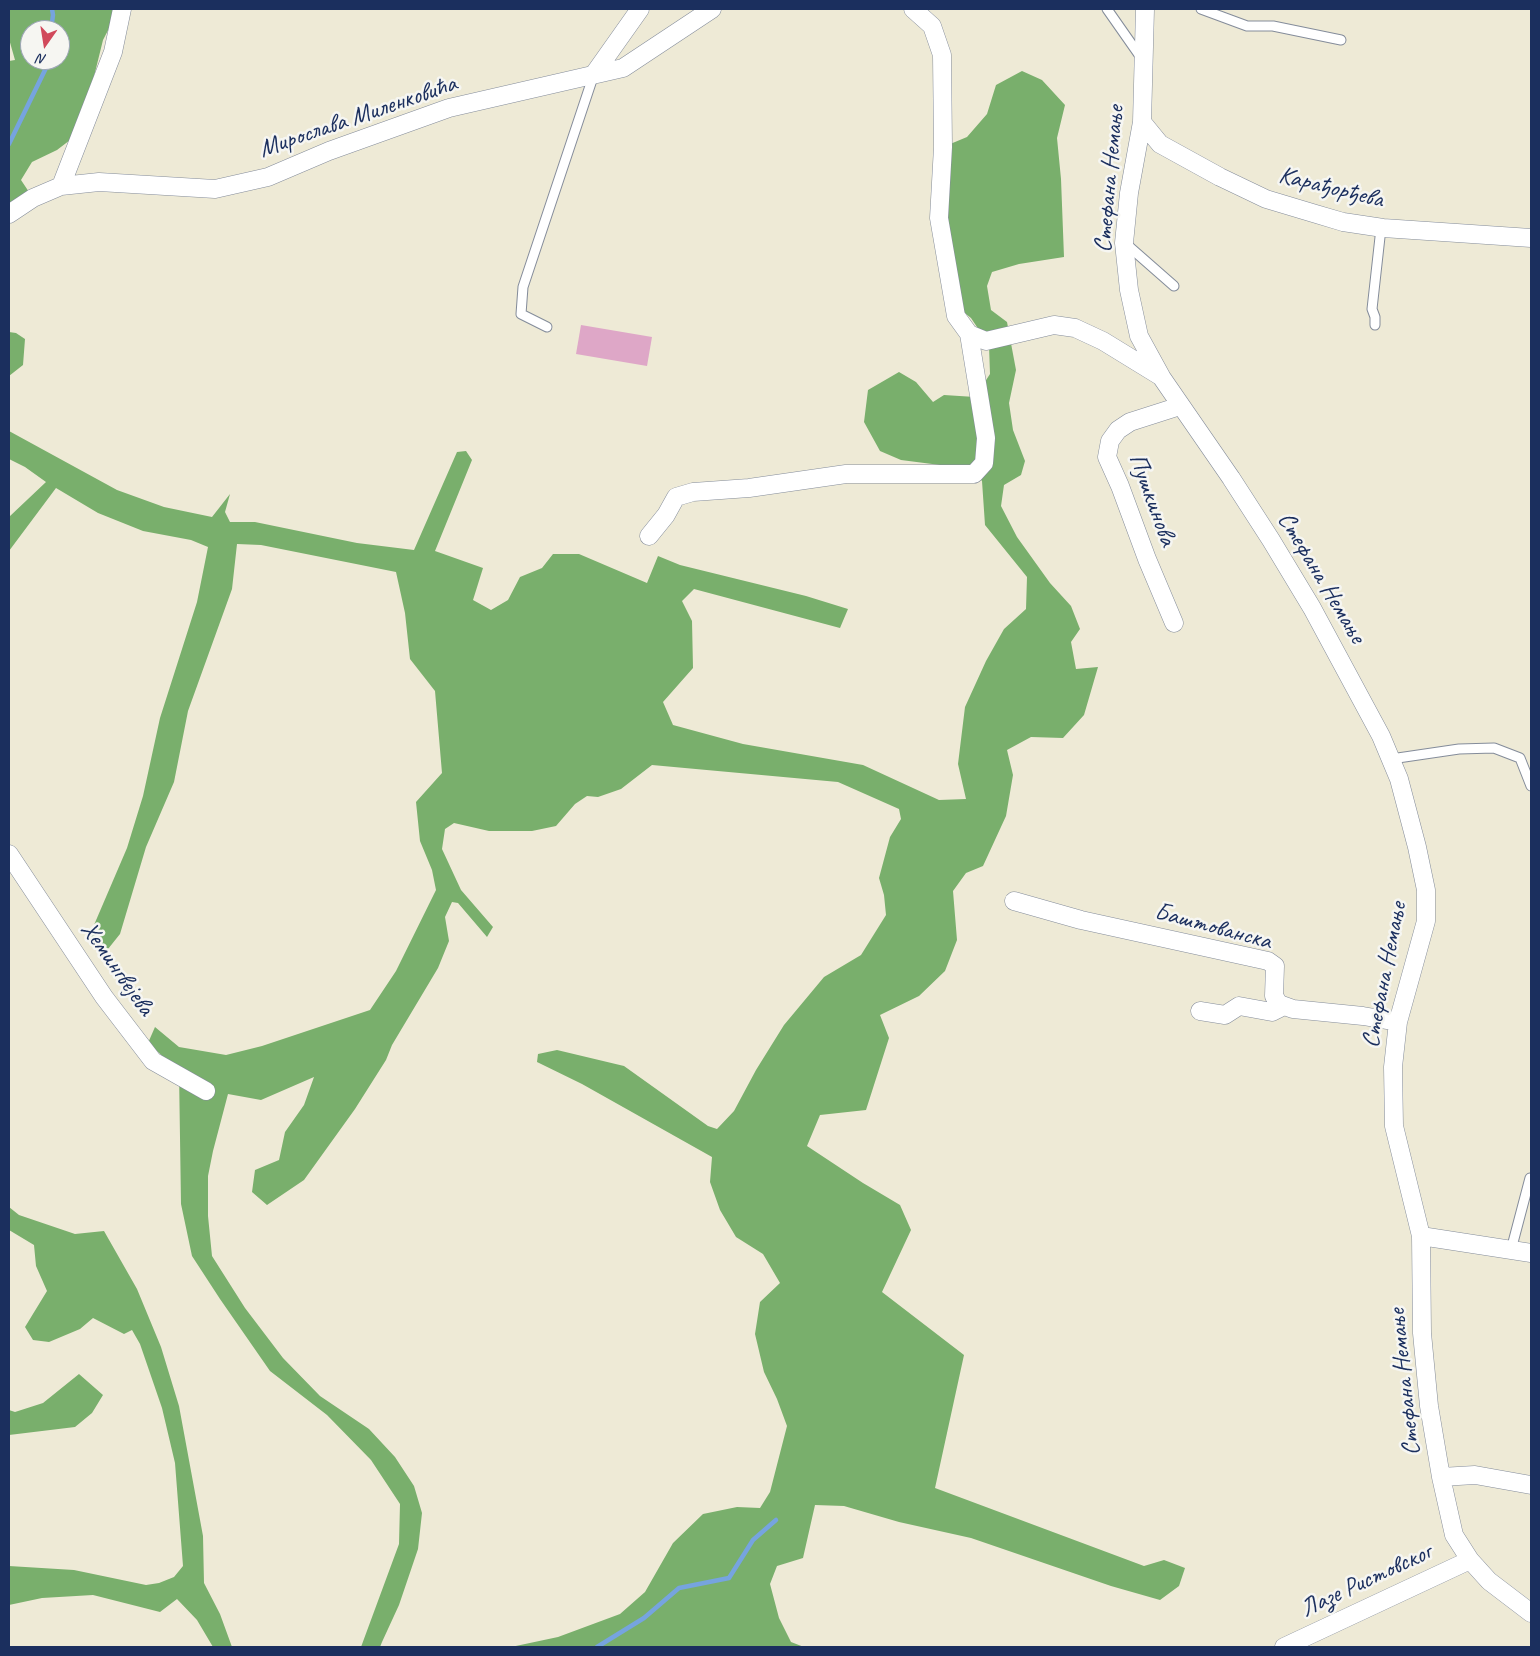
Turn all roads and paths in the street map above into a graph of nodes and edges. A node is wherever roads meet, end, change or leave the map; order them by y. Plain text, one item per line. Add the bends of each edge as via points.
1 (122, 9) edge
2 (640, 9) edge
3 (712, 9) edge
4 (913, 9) edge
5 (1107, 9) edge
6 (1145, 9) edge
7 (1201, 9) edge
8 (1341, 40) dead end
9 (1144, 61) junction
10 (594, 74) junction
11 (1142, 122) junction
12 (61, 186) junction
13 (9, 214) edge
14 (1381, 228) junction
15 (1531, 238) edge
16 (1124, 243) junction
17 (1174, 286) dead end
18 (1375, 325) dead end
19 (547, 327) dead end
20 (969, 334) junction
21 (1162, 378) junction
22 (1180, 406) junction
23 (649, 536) dead end
24 (1174, 623) dead end
25 (1390, 759) junction
26 (1531, 786) edge
27 (9, 854) edge
28 (1014, 901) dead end
29 (1284, 1006) junction
30 (1200, 1011) dead end
31 (1398, 1022) junction
32 (206, 1091) dead end
33 (1530, 1178) edge
34 (1421, 1236) junction
35 (1511, 1250) junction
36 (1531, 1253) edge
37 (1441, 1477) junction
38 (1531, 1485) edge
39 (1470, 1560) junction
40 (1531, 1612) edge
41 (1284, 1647) edge

1 - 12 street via 113,52
2 - 10 street
3 - 10 street, Мирослава Миленковића via 623,68
4 - 20 street via 932,26 942,55 940,218 956,316
5 - 9 lane
6 - 9 street, Стефана Немање
7 - 8 lane via 1247,26 1273,26
9 - 11 street, Стефана Немање
10 - 12 street, Мирослава Миленковића via 450,108 329,151 268,177 215,189 99,182
10 - 19 lane via 523,287 521,314
11 - 14 street, Карађорђева via 1160,144 1266,199 1343,222
11 - 16 street, Стефана Немање via 1128,193
12 - 13 street, Мирослава Миленковића via 33,198
14 - 15 street, Карађорђева
14 - 18 lane via 1372,309
16 - 17 lane
16 - 21 street, Стефана Немање via 1129,290 1139,336
20 - 21 street, Стефана Немање via 986,341 1054,325 1075,328 1103,341
20 - 23 street via 986,438 984,463 974,474 846,474 749,488 693,492 676,497
21 - 22 street, Стефана Немање
22 - 24 street, Пушкинова via 1130,422 1118,430 1110,442 1107,457
22 - 25 street, Стефана Немање via 1231,478 1307,600 1347,670
25 - 26 lane via 1459,749 1494,748 1520,758
25 - 31 street, Стефана Немање via 1405,802 1426,890 1426,920
27 - 32 street, Хемингвејева via 104,997 153,1061
28 - 29 street, Баштованска via 1081,920 1268,961 1275,966 1274,996
29 - 30 street via 1272,1012 1239,1006 1224,1015
29 - 31 street
31 - 34 street, Стефана Немање via 1393,1067 1394,1126
33 - 35 lane
34 - 35 street
34 - 37 street, Стефана Немање via 1422,1333 1429,1406
35 - 36 street
37 - 38 street via 1475,1474
37 - 39 street, Стефана Немање via 1454,1534
39 - 40 street, Стефана Немање via 1489,1580
39 - 41 street, Лазе Ристовског

